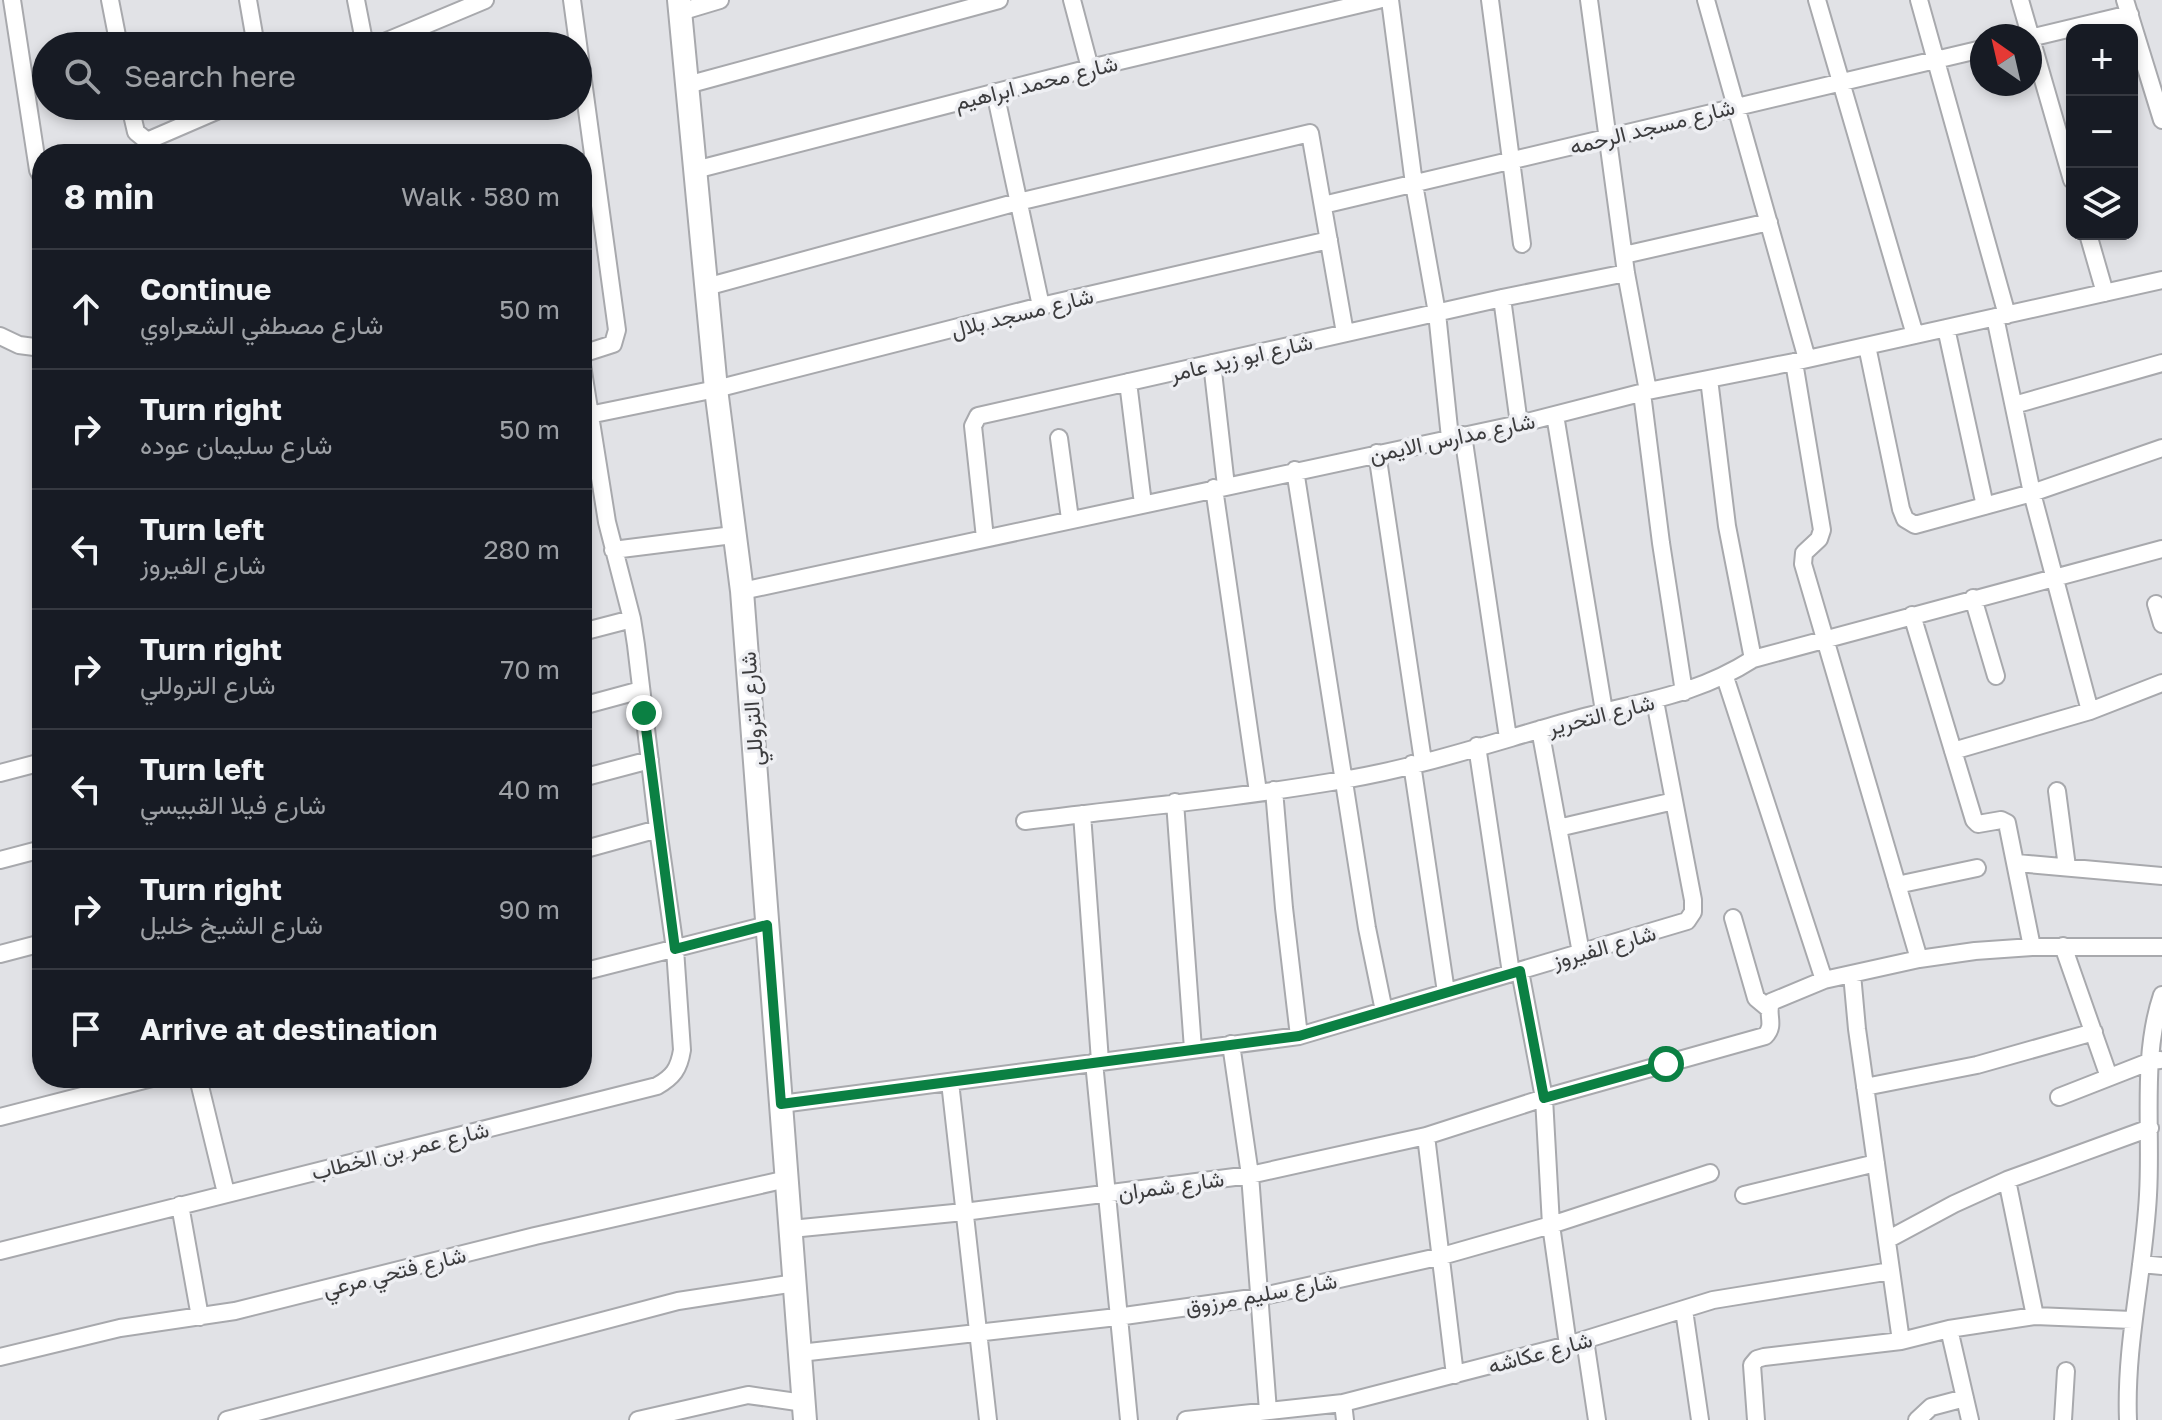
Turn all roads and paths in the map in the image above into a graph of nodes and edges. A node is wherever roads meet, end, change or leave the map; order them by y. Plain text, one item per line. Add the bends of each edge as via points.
1 (12, 0) edge
2 (110, 0) edge
3 (248, 0) edge
4 (356, 0) edge
5 (572, 0) edge
6 (720, 0) edge
7 (999, 0) edge
8 (1072, 0) edge
9 (1378, 0) edge
10 (1390, 0) edge
11 (1490, 0) edge
12 (1589, 0) edge
13 (1706, 0) edge
14 (1817, 0) edge
15 (1919, 0) edge
16 (2020, 0) edge
17 (477, 2) edge
18 (680, 6) edge
19 (2127, 7) edge
20 (2026, 24) edge
21 (116, 32) edge
22 (254, 32) edge
23 (362, 32) edge
24 (407, 32) edge
25 (576, 32) edge
26 (2042, 34) edge
27 (1970, 52) edge
28 (1936, 60) junction
29 (1090, 68) junction
30 (2042, 79) edge
31 (1840, 81) junction
32 (687, 85) junction
33 (2157, 86) edge
34 (995, 92) junction
35 (1735, 106) junction
36 (134, 120) edge
37 (197, 120) edge
38 (588, 120) edge
39 (2162, 120) edge
40 (1607, 137) junction
41 (34, 144) edge
42 (592, 144) edge
43 (592, 147) edge
44 (1512, 160) junction
45 (2068, 168) edge
46 (695, 170) junction
47 (1414, 184) junction
48 (1018, 202) junction
49 (1323, 205) junction
50 (1769, 222) junction
51 (1329, 240) junction
52 (2090, 240) edge
53 (1522, 244) dead end
54 (1624, 255) junction
55 (1626, 273) junction
56 (2162, 280) edge
57 (706, 287) junction
58 (2105, 293) junction
59 (1502, 298) junction
60 (1041, 306) junction
61 (1437, 313) junction
62 (2001, 316) junction
63 (1946, 328) junction
64 (1345, 333) junction
65 (1915, 335) junction
66 (0, 336) edge
67 (1867, 346) junction
68 (32, 347) edge
69 (592, 351) edge
70 (1800, 360) junction
71 (1212, 363) junction
72 (2162, 363) edge
73 (1709, 379) junction
74 (1128, 382) junction
75 (716, 389) junction
76 (1645, 392) junction
77 (2014, 405) junction
78 (592, 414) edge
79 (1555, 415) junction
80 (1519, 424) junction
81 (592, 432) edge
82 (1456, 436) junction
83 (1059, 438) dead end
84 (2162, 448) edge
85 (1377, 453) junction
86 (1295, 470) junction
87 (1220, 487) junction
88 (2032, 493) junction
89 (1143, 504) junction
90 (1985, 506) junction
91 (1070, 519) junction
92 (733, 535) junction
93 (985, 538) junction
94 (2162, 549) edge
95 (613, 550) junction
96 (2054, 577) junction
97 (742, 591) junction
98 (1973, 598) junction
99 (2156, 604) dead end
100 (1912, 615) junction
101 (632, 619) junction
102 (2162, 624) edge
103 (592, 629) edge
104 (1826, 639) junction
105 (1753, 659) junction
106 (1996, 676) dead end
107 (1725, 677) junction
108 (2162, 683) edge
109 (641, 690) junction
110 (1684, 692) junction
111 (1655, 701) junction
112 (592, 703) edge
113 (1604, 711) junction
114 (2090, 711) junction
115 (1540, 729) junction
116 (1508, 738) junction
117 (1477, 746) junction
118 (1953, 751) junction
119 (650, 760) junction
120 (1417, 763) junction
121 (32, 765) edge
122 (0, 773) edge
123 (592, 775) edge
124 (1346, 780) junction
125 (1266, 791) junction
126 (2057, 791) dead end
127 (1674, 801) junction
128 (1175, 802) junction
129 (1082, 814) junction
130 (1025, 821) dead end
131 (1558, 828) junction
132 (658, 829) junction
133 (592, 847) edge
134 (32, 852) edge
135 (0, 860) edge
136 (2017, 863) junction
137 (2067, 867) junction
138 (1977, 868) dead end
139 (2162, 876) edge
140 (1897, 885) junction
141 (1733, 918) dead end
142 (767, 925) junction
143 (32, 946) edge
144 (2063, 946) junction
145 (2032, 947) junction
146 (2162, 947) edge
147 (675, 949) junction
148 (1581, 953) junction
149 (0, 954) edge
150 (1919, 959) junction
151 (592, 970) edge
152 (1516, 972) junction
153 (1852, 974) junction
154 (1824, 980) junction
155 (1446, 992) junction
156 (2162, 995) edge
157 (1768, 1008) junction
158 (1384, 1011) junction
159 (2094, 1032) junction
160 (1299, 1036) junction
161 (1231, 1044) junction
162 (1193, 1049) junction
163 (2156, 1060) edge
164 (1097, 1062) junction
165 (2109, 1077) junction
166 (950, 1082) junction
167 (1865, 1087) junction
168 (85, 1088) edge
169 (200, 1088) edge
170 (2059, 1097) dead end
171 (1544, 1098) junction
172 (781, 1104) junction
173 (0, 1117) edge
174 (2150, 1128) junction
175 (1426, 1136) junction
176 (1876, 1163) junction
177 (1710, 1173) dead end
178 (1250, 1175) junction
179 (787, 1179) junction
180 (2007, 1180) junction
181 (226, 1193) junction
182 (1106, 1194) junction
183 (1744, 1195) dead end
184 (180, 1205) junction
185 (964, 1212) junction
186 (1551, 1225) junction
187 (791, 1229) junction
188 (1887, 1240) junction
189 (0, 1251) edge
190 (1442, 1256) junction
191 (2141, 1264) junction
192 (2162, 1266) edge
193 (1891, 1271) junction
194 (795, 1283) junction
195 (1259, 1297) junction
196 (1684, 1310) junction
197 (2035, 1316) junction
198 (200, 1317) junction
199 (1117, 1317) junction
200 (2132, 1320) junction
201 (1949, 1329) junction
202 (976, 1332) junction
203 (1585, 1340) junction
204 (1901, 1341) junction
205 (1568, 1345) junction
206 (800, 1353) junction
207 (0, 1357) edge
208 (2066, 1371) dead end
209 (1455, 1375) junction
210 (1965, 1398) junction
211 (805, 1411) edge
212 (1268, 1411) junction
213 (1344, 1412) edge
214 (227, 1420) edge
215 (638, 1420) edge
216 (988, 1420) edge
217 (1129, 1420) edge
218 (1186, 1420) edge
219 (1597, 1420) edge
220 (1700, 1420) edge
221 (1756, 1420) edge
222 (1917, 1420) edge
223 (1970, 1420) edge
224 (2063, 1420) edge
225 (2128, 1420) edge

1 - 41 street
2 - 21 street
3 - 22 street
4 - 23 street
5 - 25 street
6 - 18 street
7 - 32 street
8 - 29 street
9 - 29 street, شارع محمد ابراهيم
10 - 47 street
11 - 44 street
12 - 40 street
13 - 35 street
14 - 31 street
15 - 28 street
16 - 20 street
17 - 24 street
18 - 32 street, شارع التروللي
19 - 26 street
19 - 33 street
27 - 28 street, شارع مسجد الرحمه
28 - 31 street, شارع مسجد الرحمه
28 - 62 street
29 - 34 street, شارع محمد ابراهيم
30 - 45 street
31 - 35 street, شارع مسجد الرحمه
31 - 65 street
32 - 46 street, شارع التروللي
33 - 39 street
34 - 46 street, شارع محمد ابراهيم
34 - 48 street
35 - 40 street, شارع مسجد الرحمه
35 - 50 street
36 - 37 street via 138,136 152,140
38 - 42 street
40 - 44 street, شارع مسجد الرحمه
40 - 54 street
43 - 69 street via 617,330 613,344
44 - 47 street, شارع مسجد الرحمه
44 - 53 street
46 - 57 street, شارع التروللي
47 - 49 street, شارع مسجد الرحمه
47 - 61 street
48 - 49 street via 1310,133
48 - 57 street
48 - 60 street
49 - 51 street
50 - 54 street
50 - 70 street
51 - 60 street, شارع مسجد بلال
51 - 64 street
52 - 58 street
54 - 55 street
55 - 59 street, شارع ابو زيد عامر
55 - 76 street
56 - 58 street, شارع مدارس الايمن
57 - 75 street, شارع التروللي
58 - 62 street, شارع مدارس الايمن
59 - 61 street, شارع ابو زيد عامر
59 - 80 street
60 - 75 street, شارع مسجد بلال
61 - 64 street, شارع ابو زيد عامر
61 - 82 street
62 - 63 street, شارع مدارس الايمن
62 - 77 street
63 - 65 street, شارع مدارس الايمن
63 - 90 street
64 - 71 street, شارع ابو زيد عامر
65 - 67 street, شارع مدارس الايمن
66 - 68 street
67 - 70 street, شارع مدارس الايمن
67 - 90 street via 1905,519 1915,525
70 - 73 street, شارع مدارس الايمن
70 - 104 street via 1821,521 1819,539 1803,559
71 - 74 street, شارع ابو زيد عامر
71 - 87 street
72 - 77 street
73 - 76 street, شارع مدارس الايمن
73 - 105 street via 1727,526
74 - 89 street
74 - 93 street, شارع ابو زيد عامر via 978,416 973,426
75 - 78 street, شارع مسجد بلال
75 - 92 street, شارع التروللي
76 - 79 street, شارع مدارس الايمن
76 - 110 street
77 - 88 street
79 - 80 street, شارع مدارس الايمن
79 - 113 street
80 - 82 street, شارع مدارس الايمن
81 - 95 street
82 - 85 street, شارع مدارس الايمن
82 - 116 street
83 - 91 street
84 - 88 street
85 - 86 street, شارع مدارس الايمن
85 - 120 street
86 - 87 street, شارع مدارس الايمن
86 - 124 street
87 - 89 street, شارع مدارس الايمن
87 - 125 street
88 - 90 street
88 - 96 street
89 - 91 street, شارع مدارس الايمن
91 - 93 street, شارع مدارس الايمن
92 - 95 street
92 - 97 street, شارع التروللي
93 - 97 street, شارع مدارس الايمن
94 - 96 street, شارع التحرير
95 - 101 street
96 - 98 street, شارع التحرير
96 - 114 street
97 - 142 street, شارع التروللي
98 - 100 street, شارع التحرير
98 - 106 street
99 - 102 street
100 - 104 street, شارع التحرير
100 - 118 street
101 - 103 street
101 - 109 street
104 - 105 street, شارع التحرير
104 - 140 street
105 - 107 street, شارع التحرير
107 - 110 street, شارع التحرير
107 - 154 street
108 - 114 street
109 - 112 street
109 - 119 street
110 - 111 street, شارع التحرير
111 - 113 street, شارع التحرير
111 - 127 street, شارع الفيروز
113 - 115 street, شارع التحرير
114 - 118 street
115 - 116 street, شارع التحرير
115 - 131 street
116 - 117 street, شارع التحرير
117 - 120 street, شارع التحرير
117 - 152 street
118 - 136 street via 1974,820 2007,823
119 - 123 street
119 - 132 street
120 - 124 street, شارع التحرير
120 - 155 street
121 - 122 street
124 - 125 street, شارع التحرير
124 - 158 street
125 - 128 street, شارع التحرير
125 - 160 street
126 - 137 street
127 - 131 street
127 - 148 street, شارع الفيروز via 1693,912 1677,925
128 - 129 street, شارع التحرير
128 - 162 street
129 - 130 street, شارع التحرير
129 - 164 street
131 - 148 street
132 - 133 street
132 - 147 street
134 - 135 street
136 - 137 street
136 - 145 street
137 - 139 street
138 - 140 street
140 - 150 street
141 - 157 street via 1756,998
142 - 147 street
142 - 172 street, شارع التروللي
143 - 149 street
144 - 145 street
144 - 146 street
144 - 159 street
145 - 150 street
147 - 151 street
147 - 181 street, شارع عمر بن الخطاب via 682,1050 670,1079
148 - 152 street, شارع الفيروز
150 - 153 street
152 - 155 street, شارع الفيروز
152 - 171 street
153 - 154 street
153 - 167 street
154 - 157 street via 1771,1002
155 - 158 street, شارع الفيروز
156 - 163 street
157 - 171 street, شارع شمران via 1772,1023 1765,1036
158 - 160 street, شارع الفيروز
159 - 165 street
159 - 167 street via 1977,1065
160 - 161 street, شارع الفيروز
161 - 162 street, شارع الفيروز
161 - 178 street
162 - 164 street, شارع الفيروز
163 - 165 street
163 - 174 street
164 - 166 street, شارع الفيروز
164 - 182 street
165 - 170 street
166 - 172 street, شارع الفيروز
166 - 185 street
167 - 176 street
168 - 173 street
169 - 181 street
171 - 175 street, شارع شمران
171 - 186 street
172 - 179 street, شارع التروللي
174 - 180 street
174 - 191 street
175 - 178 street, شارع شمران
175 - 190 street
176 - 183 street
176 - 188 street
177 - 186 street, شارع سليم مرزوق
178 - 182 street, شارع شمران
178 - 195 street
179 - 187 street, شارع التروللي
179 - 198 street, شارع فتحي مرعي
180 - 188 street
180 - 197 street
181 - 184 street, شارع عمر بن الخطاب
182 - 185 street, شارع شمران
182 - 199 street
184 - 189 street, شارع عمر بن الخطاب
184 - 198 street
185 - 187 street, شارع شمران
185 - 202 street
186 - 190 street, شارع سليم مرزوق
186 - 205 street
187 - 194 street, شارع التروللي
188 - 193 street
190 - 195 street, شارع سليم مرزوق
190 - 209 street
191 - 192 street
191 - 200 street
193 - 196 street, شارع عكاشه via 1742,1294
193 - 204 street
194 - 206 street, شارع التروللي
194 - 214 street via 678,1301
195 - 199 street, شارع سليم مرزوق
195 - 212 street
196 - 203 street, شارع عكاشه
196 - 220 street
197 - 200 street
197 - 201 street
198 - 207 street, شارع فتحي مرعي via 120,1328
199 - 202 street, شارع سليم مرزوق
199 - 217 street
200 - 225 street
201 - 204 street
201 - 210 street
202 - 206 street, شارع سليم مرزوق
202 - 216 street
203 - 205 street, شارع عكاشه
203 - 219 street
204 - 221 street via 1757,1359 1752,1365
205 - 209 street, شارع عكاشه
206 - 211 street, شارع التروللي
208 - 224 street
209 - 213 street, شارع عكاشه
210 - 222 street via 1931,1407
210 - 223 street
211 - 215 street via 748,1395
212 - 213 street, شارع عكاشه
212 - 218 street, شارع عكاشه

